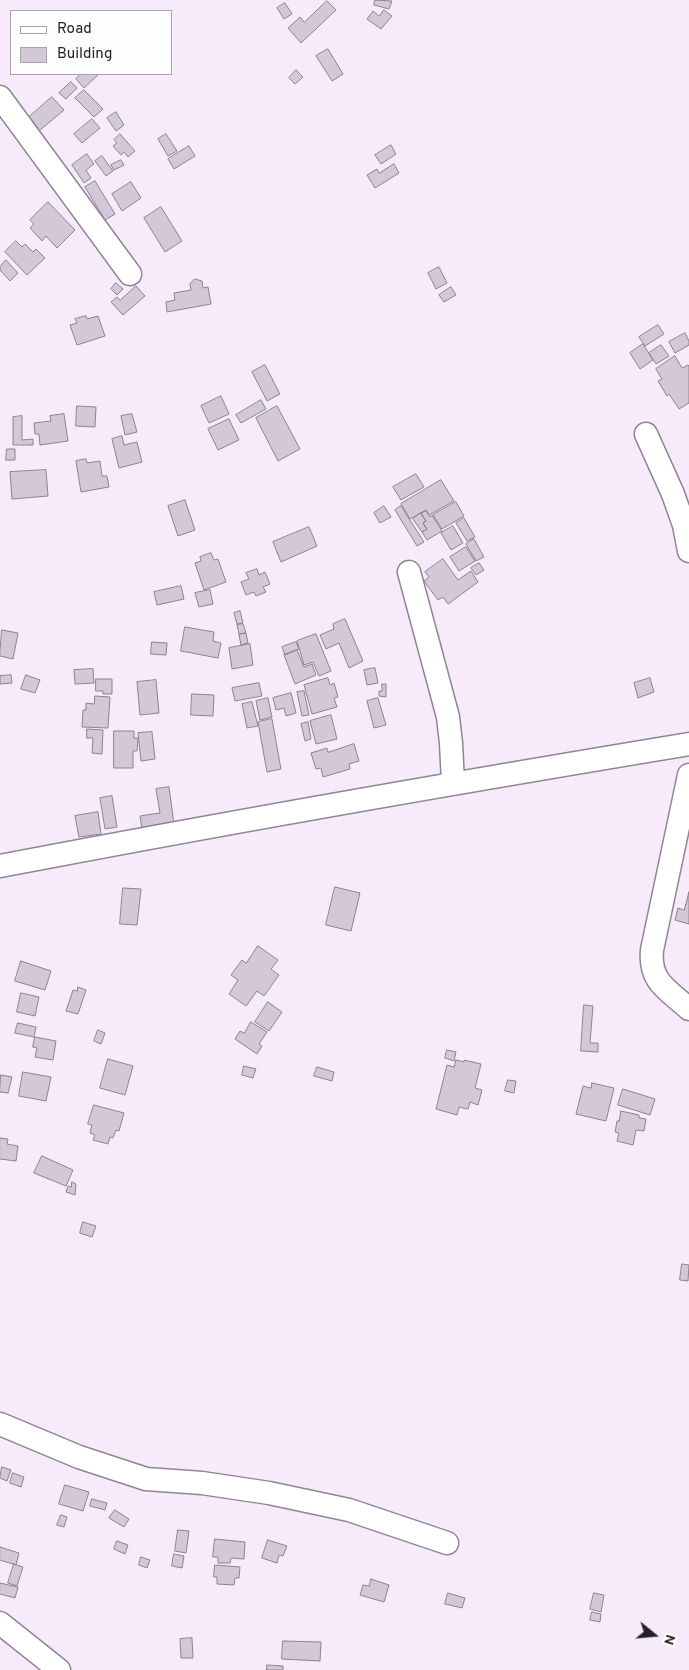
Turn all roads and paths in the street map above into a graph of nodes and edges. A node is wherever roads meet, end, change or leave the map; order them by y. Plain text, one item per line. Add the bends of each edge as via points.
1 (0, 97) edge
2 (130, 274) dead end
3 (646, 434) dead end
4 (689, 551) edge
5 (409, 572) dead end
6 (689, 744) edge
7 (689, 775) edge
8 (452, 783) junction
9 (0, 866) edge
10 (689, 1009) edge
11 (0, 1424) edge
12 (447, 1543) dead end
13 (0, 1623) edge
14 (59, 1670) edge

1 - 2 street
3 - 4 street via 673,494
5 - 8 street via 446,709
6 - 8 street
7 - 10 street via 651,964 654,976
8 - 9 street
11 - 12 street via 79,1457 146,1478 202,1482 340,1508
13 - 14 street

